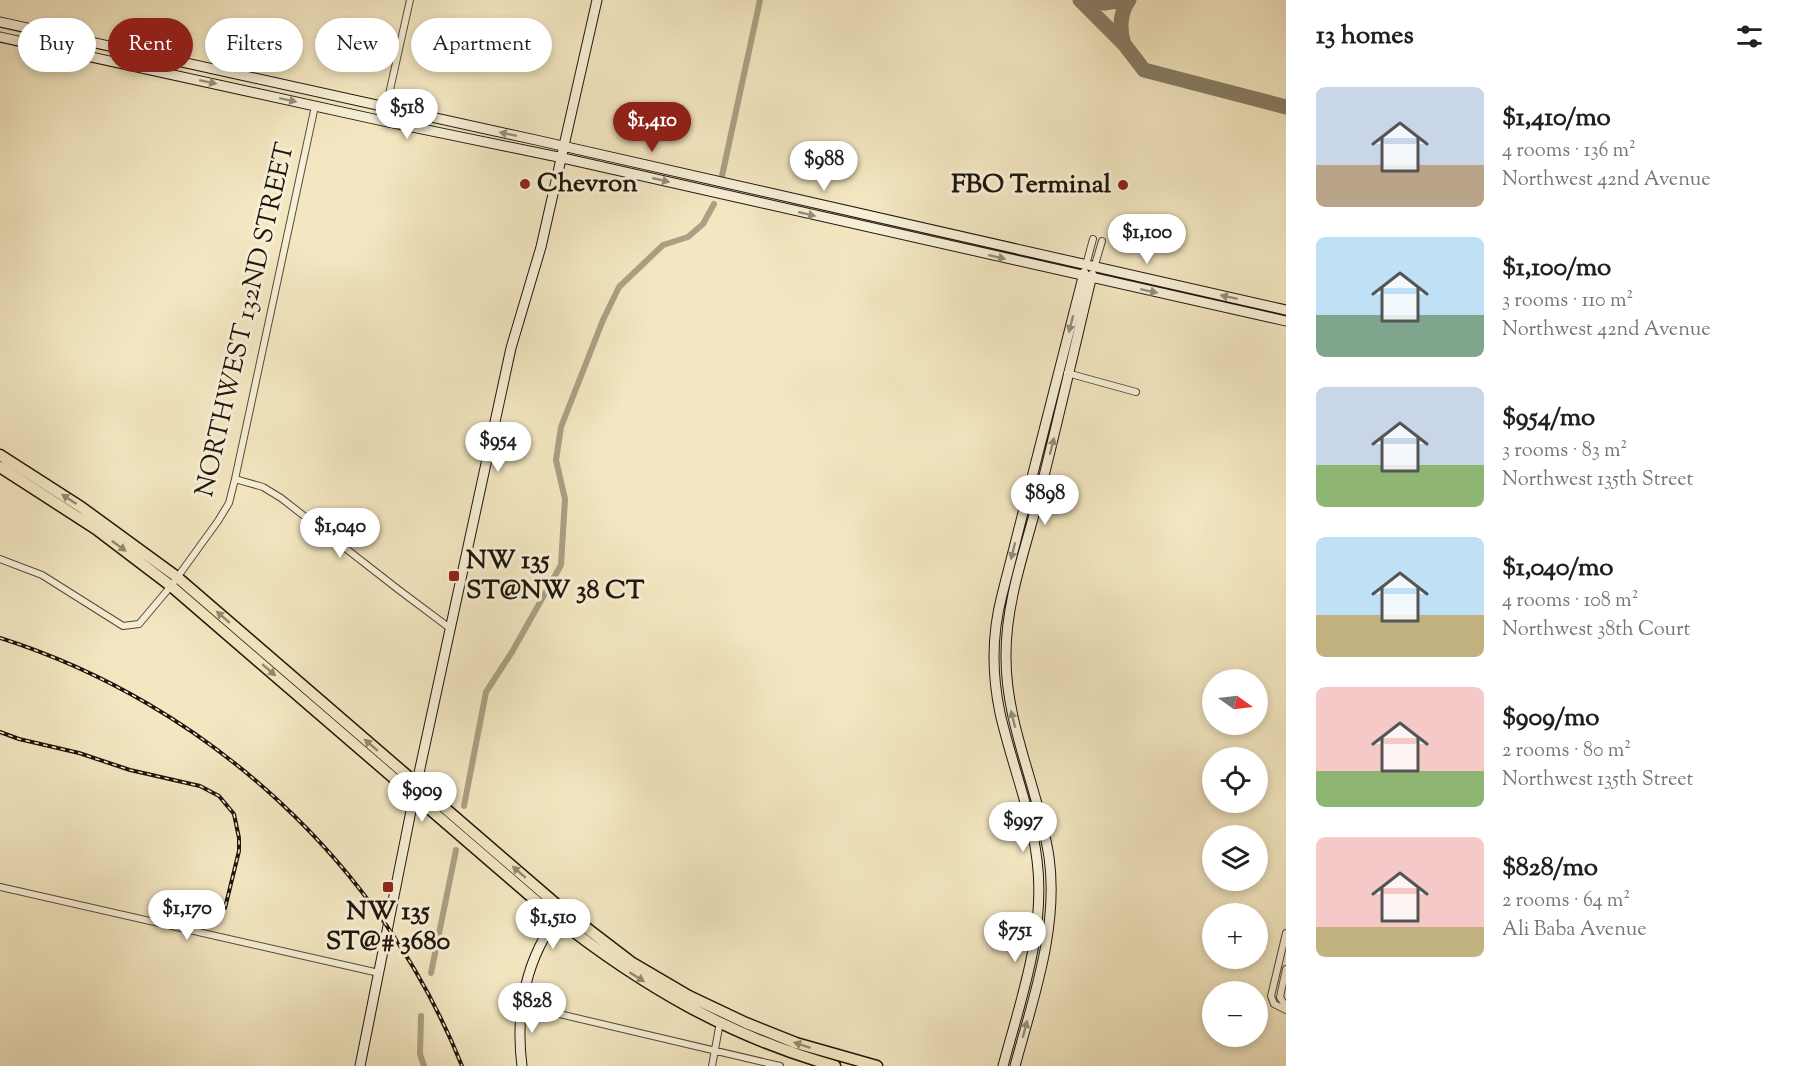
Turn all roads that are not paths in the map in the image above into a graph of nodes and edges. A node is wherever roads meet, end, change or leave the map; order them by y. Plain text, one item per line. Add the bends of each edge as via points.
1 (410, 0) edge
2 (597, 0) edge
3 (0, 22) edge
4 (18, 26) edge
5 (0, 37) edge
6 (18, 40) edge
7 (96, 43) edge
8 (96, 58) edge
9 (318, 92) junction
10 (315, 106) junction
11 (386, 107) junction
12 (383, 121) junction
13 (565, 148) junction
14 (563, 158) junction
15 (732, 186) junction
16 (729, 196) junction
17 (911, 226) junction
18 (908, 237) junction
19 (1093, 239) dead end
20 (1102, 241) dead end
21 (1090, 266) junction
22 (1087, 278) junction
23 (1286, 310) edge
24 (1286, 321) edge
25 (1059, 372) junction
26 (1070, 374) junction
27 (1136, 392) dead end
28 (0, 455) edge
29 (0, 467) edge
30 (235, 478) junction
31 (0, 559) edge
32 (174, 581) junction
33 (451, 628) junction
34 (996, 688) junction
35 (1008, 688) junction
36 (417, 784) junction
37 (414, 796) junction
38 (0, 887) edge
39 (1039, 911) junction
40 (560, 914) junction
41 (1049, 928) junction
42 (1286, 933) edge
43 (1286, 969) edge
44 (379, 972) junction
45 (521, 1005) junction
46 (1286, 1008) edge
47 (721, 1018) junction
48 (715, 1050) junction
49 (360, 1066) edge
50 (522, 1066) edge
51 (712, 1066) edge
52 (780, 1066) edge
53 (835, 1066) edge
54 (877, 1066) edge
55 (1003, 1066) edge
56 (1016, 1066) edge

1 - 11 street
2 - 13 street
3 - 4 street
5 - 6 street
7 - 9 street
8 -> 10 street
9 - 10 street
9 - 11 street
10 - 12 street
10 - 30 street, NORTHWEST 132ND STREET
11 - 12 street
13 -> 11 street
12 - 14 street
13 - 14 street
13 - 15 street
14 -> 16 street
14 - 33 street via 511,348
15 - 16 street
15 - 17 street
16 -> 18 street
17 - 18 street
17 - 21 street
18 -> 22 street
19 - 21 street
20 - 21 street
21 - 22 street
23 -> 21 street
22 -> 24 street
22 -> 25 street
22 - 26 street
25 - 26 street
25 -> 34 street via 998,609
26 - 27 street
35 -> 26 street via 1010,611
32 -> 28 main road via 81,507
29 -> 32 main road
30 - 32 street, NORTHWEST 132ND STREET via 229,503
30 - 33 street via 281,498
31 - 32 street, NORTHWEST 132ND STREET via 42,575 123,626 139,624
36 -> 32 main road
32 -> 37 main road
33 - 36 street
34 - 35 street
34 - 39 street via 1033,836
41 -> 35 street via 1052,895 1047,844
36 - 37 street
40 -> 36 main road
37 - 40 main road
37 - 44 street
38 - 44 street
39 - 41 street
39 - 55 street
40 - 45 street via 541,943
40 - 47 main road via 632,974 667,995
56 -> 41 street
42 - 46 street via 1271,996 1275,1004
43 - 46 street via 1280,997
44 - 49 street
45 - 48 street
45 - 50 street
47 - 48 street
47 - 53 main road via 770,1044
54 -> 47 main road
48 - 51 street
48 - 52 street

